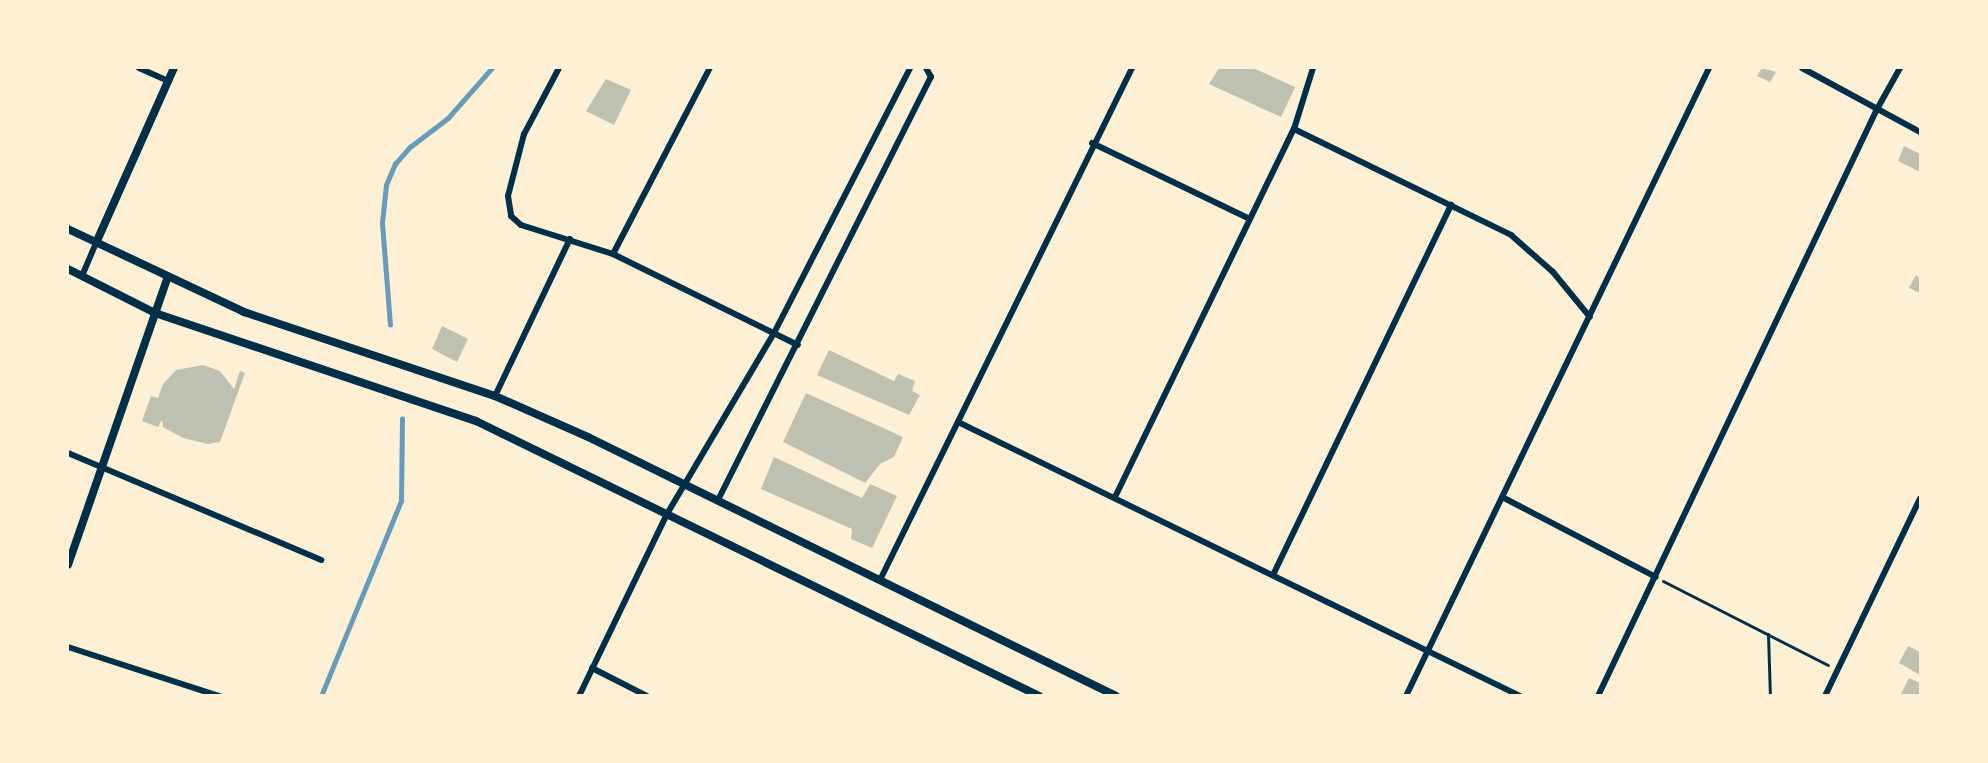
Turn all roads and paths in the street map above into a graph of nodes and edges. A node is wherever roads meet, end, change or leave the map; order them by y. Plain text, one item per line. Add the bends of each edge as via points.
1 (140, 68) edge
2 (174, 68) edge
3 (555, 68) edge
4 (710, 68) edge
5 (910, 68) edge
6 (926, 68) edge
7 (1132, 68) edge
8 (1313, 68) edge
9 (1710, 68) edge
10 (1802, 68) edge
11 (1900, 68) edge
12 (168, 81) junction
13 (1876, 111) junction
14 (1293, 129) junction
15 (1920, 132) edge
16 (1092, 144) junction
17 (1451, 205) junction
18 (1248, 218) junction
19 (68, 229) edge
20 (570, 238) junction
21 (96, 243) junction
22 (613, 254) junction
23 (68, 269) edge
24 (82, 276) junction
25 (168, 277) junction
26 (155, 313) junction
27 (1590, 317) junction
28 (774, 333) junction
29 (798, 345) junction
30 (495, 396) junction
31 (958, 422) junction
32 (68, 453) edge
33 (104, 469) junction
34 (684, 485) junction
35 (1116, 495) junction
36 (1504, 498) junction
37 (1920, 499) edge
38 (718, 500) junction
39 (667, 514) junction
40 (321, 560) dead end
41 (68, 565) edge
42 (1274, 575) junction
43 (1656, 577) junction
44 (880, 580) junction
45 (1768, 634) junction
46 (68, 647) edge
47 (1428, 651) junction
48 (592, 668) junction
49 (1838, 670) junction
50 (219, 696) edge
51 (579, 696) edge
52 (646, 696) edge
53 (1039, 696) edge
54 (1116, 696) edge
55 (1406, 696) edge
56 (1520, 696) edge
57 (1598, 696) edge
58 (1770, 696) edge
59 (1825, 696) edge

1 - 12 street
2 - 12 street
3 - 20 street via 524,134 508,196 511,216 521,225
4 - 22 street
5 - 28 street
6 - 29 street via 931,77
7 - 16 street
8 - 14 street
9 - 27 street
10 - 13 street
11 - 13 street
12 - 21 street
13 - 15 street
13 - 43 street
14 - 17 street
14 - 18 street
16 - 18 street
16 - 31 street
17 - 27 street via 1511,235 1553,272
17 - 42 street
18 - 35 street
19 - 21 street
20 - 22 street
20 - 30 street
21 - 24 street
21 - 25 street
22 - 28 street
23 - 24 street
24 - 26 street
25 - 26 street
25 - 30 street via 244,312
26 - 33 street
26 - 39 street via 476,421
27 - 36 street
28 - 29 street
28 - 34 street
29 - 38 street
30 - 34 street
31 - 35 street
31 - 44 street
32 - 33 street
33 - 40 street
33 - 41 street
34 - 38 street
34 - 39 street
35 - 42 street
36 - 43 street
36 - 47 street
37 - 49 street
38 - 44 street
39 - 48 street
39 - 53 street
42 - 47 street
43 - 45 path
43 - 57 street
44 - 54 street
45 - 49 path
45 - 58 path
46 - 50 street
47 - 55 street
47 - 56 street
48 - 51 street
48 - 52 street
49 - 59 street

